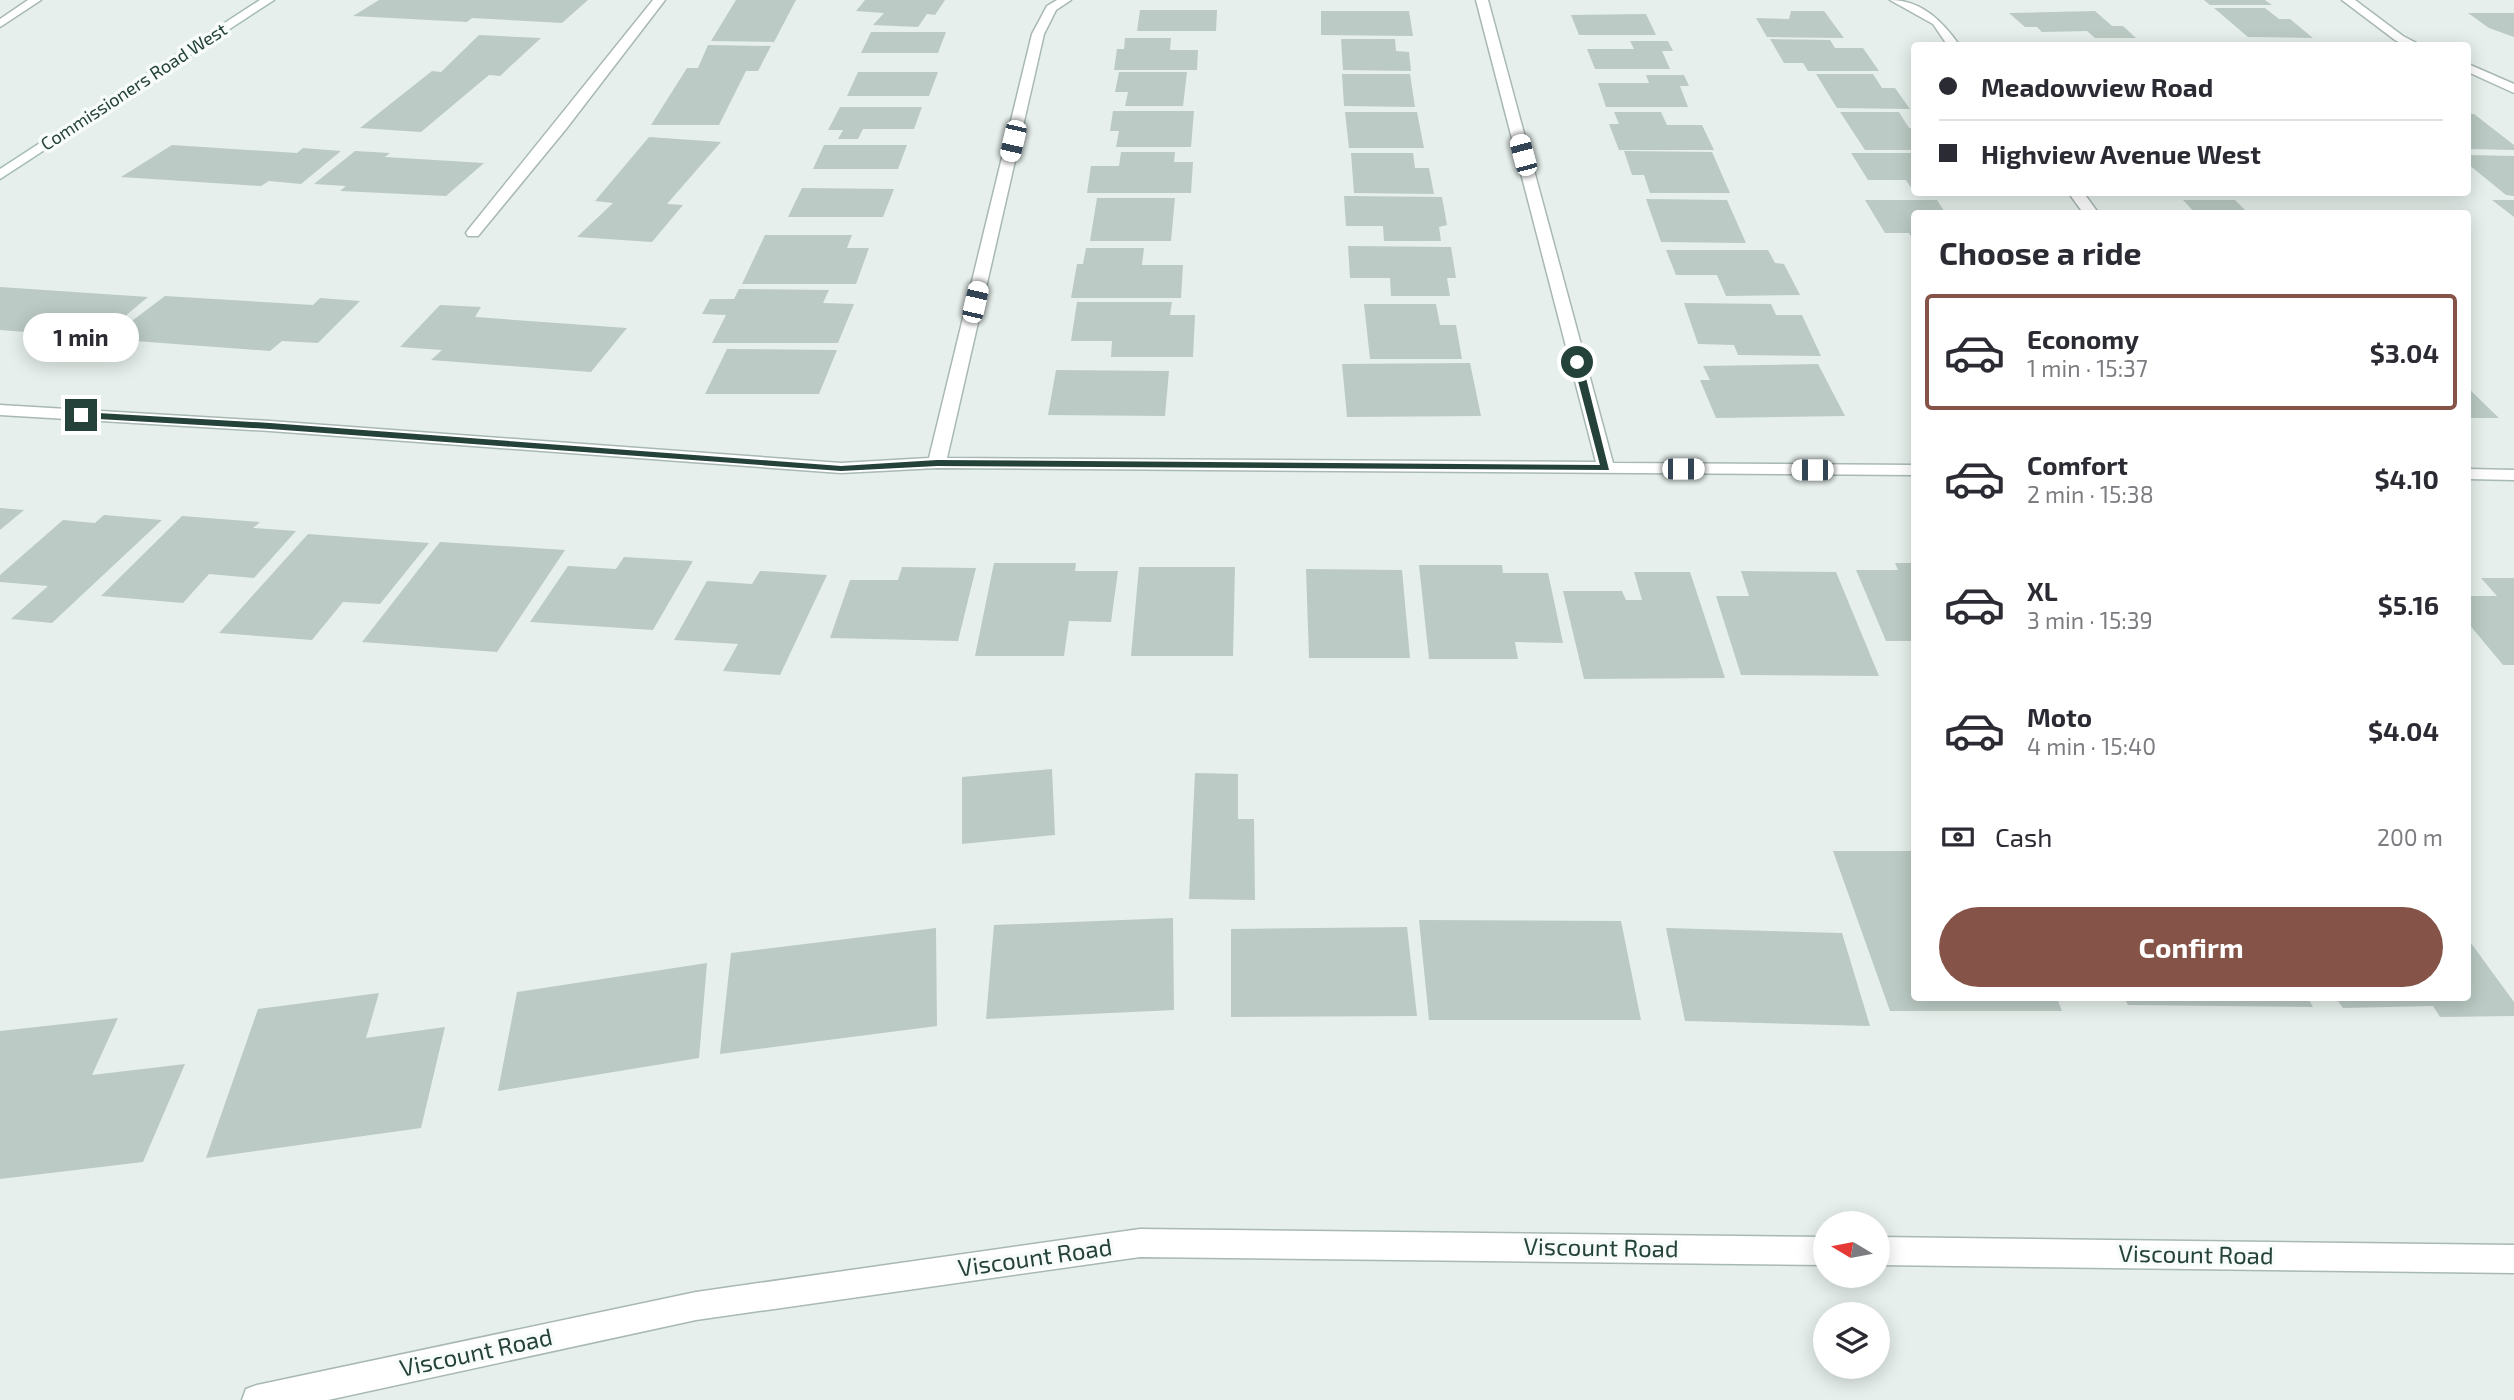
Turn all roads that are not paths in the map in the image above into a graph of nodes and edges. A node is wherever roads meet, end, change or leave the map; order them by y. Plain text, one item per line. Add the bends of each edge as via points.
1 (35, 0) edge
2 (268, 0) edge
3 (659, 0) edge
4 (1065, 0) edge
5 (1482, 0) edge
6 (1896, 0) edge
7 (2348, 0) edge
8 (0, 24) edge
9 (1951, 42) edge
10 (2408, 42) edge
11 (2471, 69) edge
12 (2514, 89) edge
13 (0, 175) edge
14 (2078, 196) edge
15 (2089, 210) edge
16 (473, 233) dead end
17 (0, 410) edge
18 (937, 463) junction
19 (1606, 468) junction
20 (1911, 470) edge
21 (2471, 474) edge
22 (2514, 475) edge
23 (1813, 1251) edge
24 (1890, 1251) edge
25 (2514, 1259) edge
26 (257, 1400) edge

1 - 8 street
2 - 13 street, Commissioners Road West
3 - 16 street
4 - 18 street via 1051,8 1038,34
5 - 19 street
6 - 9 street via 1937,22
7 - 10 street
11 - 12 street
14 - 15 street
17 - 18 street via 841,468
18 - 19 street
19 - 20 street
21 - 22 street
23 - 26 street, Viscount Road via 1140,1242 696,1306
24 - 25 street, Viscount Road

